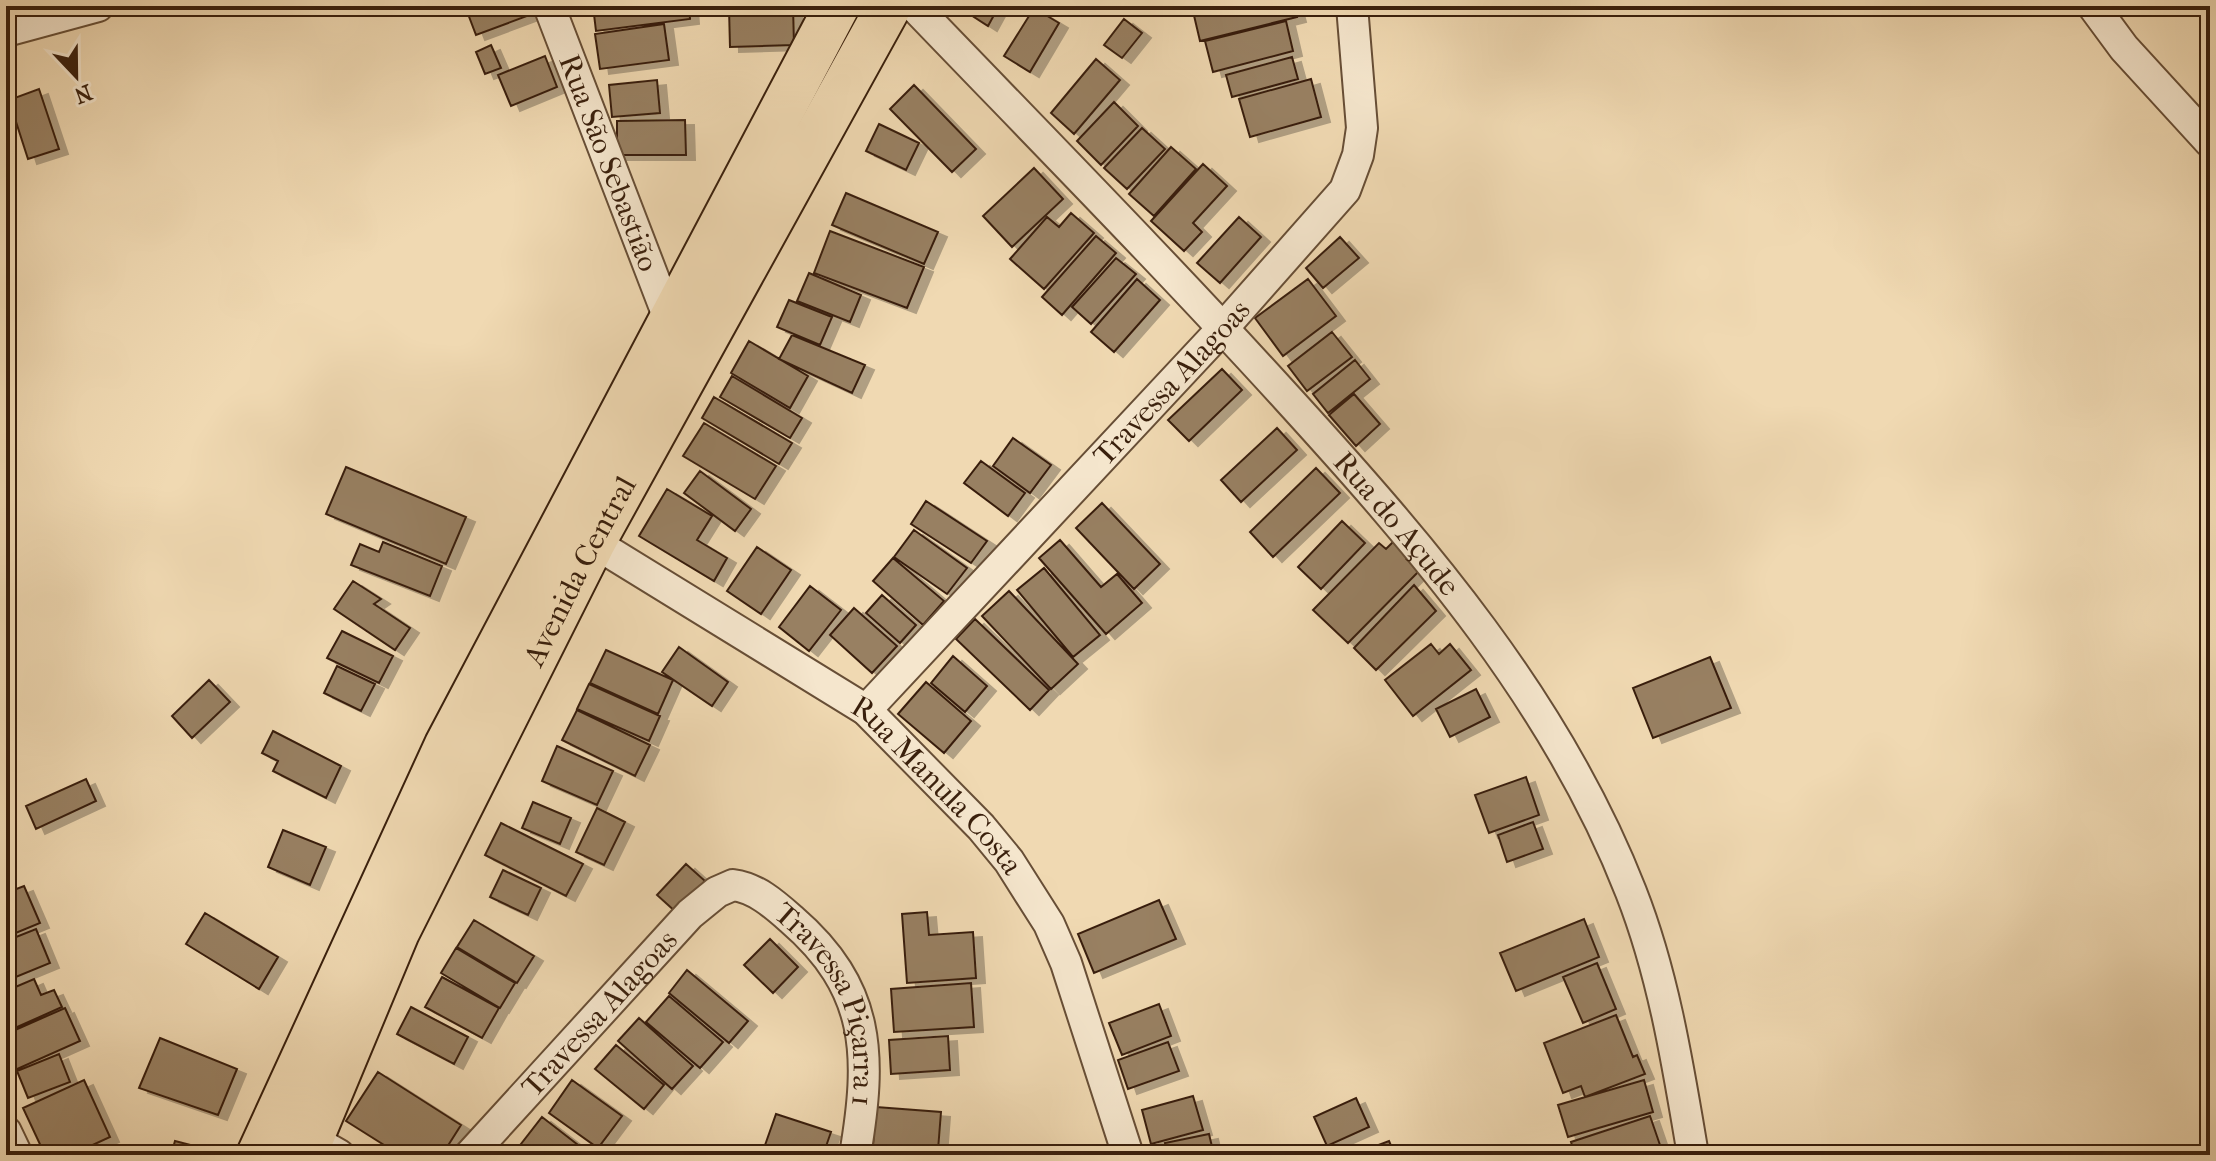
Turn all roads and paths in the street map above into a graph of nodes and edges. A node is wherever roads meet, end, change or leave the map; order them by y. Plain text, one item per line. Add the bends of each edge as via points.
1 (98, 6) edge
2 (549, 6) edge
3 (837, 6) edge
4 (889, 6) edge
5 (914, 6) edge
6 (1352, 6) edge
7 (2093, 6) edge
8 (6, 31) edge
9 (2210, 142) edge
10 (670, 321) junction
11 (1223, 328) junction
12 (593, 542) junction
13 (866, 710) junction
14 (739, 885) joint
15 (6, 1132) edge
16 (318, 1150) edge
17 (17, 1155) edge
18 (259, 1155) edge
19 (470, 1155) edge
20 (855, 1155) edge
21 (1128, 1155) edge
22 (1693, 1155) edge

1 - 8 street
2 - 10 street, Rua São Sebastião
3 - 10 main road
4 - 12 main road, Avenida Central
5 - 11 street, Rua do Açude
6 - 11 street, Travessa Alagoas via 1362,128 1352,173 1328,212
7 - 9 street
10 - 18 main road via 447,745
11 - 13 street, Travessa Alagoas
11 - 22 street, Rua do Açude via 1440,572 1516,677 1567,760 1631,890 1652,953
12 - 13 street, Rua Manula Costa
12 - 16 main road, Avenida Central via 397,932
13 - 21 street, Rua Manula Costa via 981,827 1049,924
14 - 19 street, Travessa Alagoas via 728,885 690,914
14 - 20 street, Travessa Piçarra 1 via 772,902 802,928 851,992 863,1053
15 - 17 street

